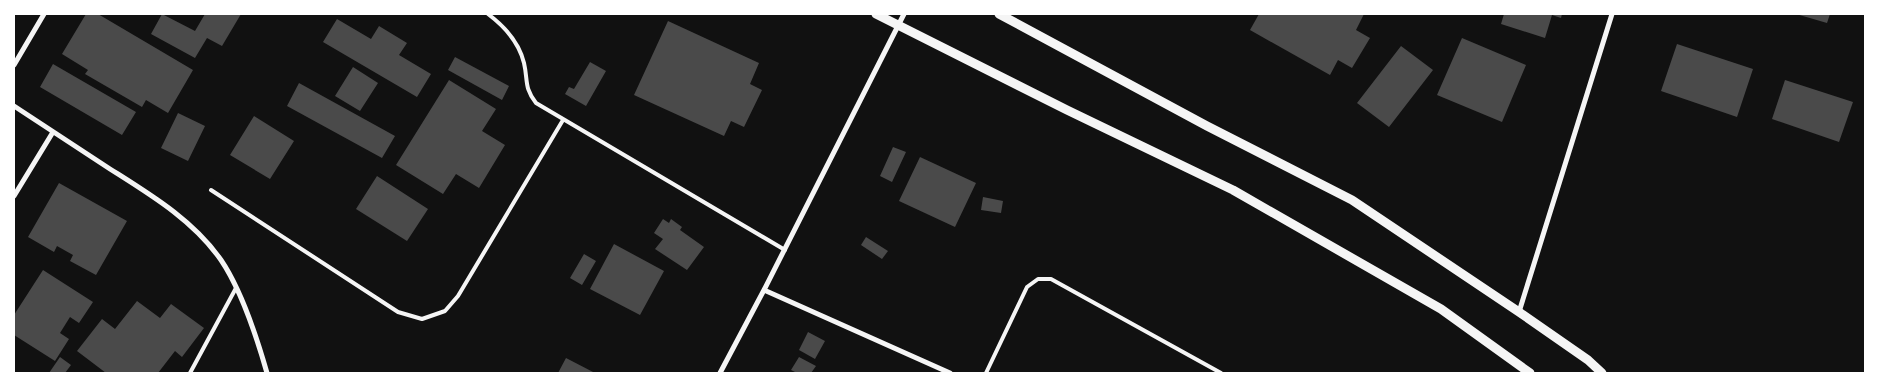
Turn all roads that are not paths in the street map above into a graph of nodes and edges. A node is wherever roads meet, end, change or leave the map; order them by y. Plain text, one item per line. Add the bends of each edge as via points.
1 (44, 14) edge
2 (488, 14) edge
3 (876, 14) edge
4 (904, 14) edge
5 (999, 14) edge
6 (1612, 14) edge
7 (898, 26) junction
8 (14, 65) edge
9 (14, 106) edge
10 (563, 120) junction
11 (54, 132) junction
12 (212, 190) dead end
13 (14, 196) edge
14 (785, 250) junction
15 (236, 288) junction
16 (764, 290) junction
17 (1519, 312) junction
18 (190, 373) edge
19 (267, 373) edge
20 (720, 373) edge
21 (950, 373) edge
22 (986, 373) edge
23 (1221, 373) edge
24 (1530, 373) edge
25 (1602, 373) edge

1 - 8 street
2 - 10 lane via 504,26 513,39 524,62 529,94 536,103
3 - 7 street
4 - 7 street
5 - 17 street via 1352,200
6 - 17 street
7 - 14 street
7 - 24 street via 1233,190 1441,309
9 - 11 street
10 - 12 lane via 458,296 445,311 422,318 398,312
10 - 14 lane
11 - 13 street
11 - 15 street via 160,200 197,231 222,261
14 - 16 street
15 - 18 lane
15 - 19 street via 257,337
16 - 20 street
16 - 21 street
17 - 25 street
22 - 23 lane via 1027,287 1038,279 1051,279

